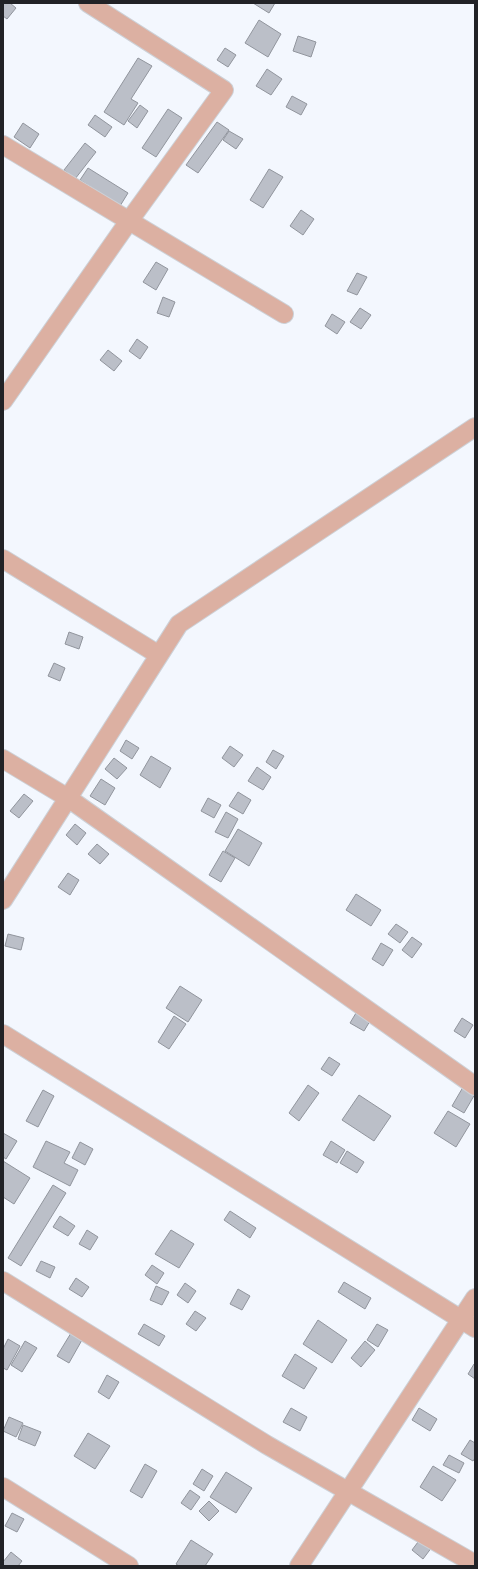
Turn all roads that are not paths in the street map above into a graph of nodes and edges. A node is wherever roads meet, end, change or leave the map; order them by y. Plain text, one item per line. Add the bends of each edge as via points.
1 (88, 3) edge
2 (3, 145) edge
3 (129, 221) junction
4 (284, 314) dead end
5 (3, 401) edge
6 (475, 427) edge
7 (3, 559) edge
8 (159, 655) junction
9 (3, 759) edge
10 (68, 798) junction
11 (3, 900) edge
12 (3, 1034) edge
13 (475, 1086) edge
14 (3, 1281) edge
15 (475, 1298) edge
16 (468, 1323) edge
17 (3, 1487) edge
18 (347, 1492) junction
19 (475, 1564) edge
20 (129, 1566) edge
21 (299, 1566) edge

1 - 3 street via 224,90
2 - 3 street
3 - 4 street
3 - 5 street
6 - 8 street via 179,624
7 - 8 street
8 - 10 street
9 - 10 street
10 - 11 street
10 - 13 street
12 - 16 street
14 - 18 street
15 - 16 street
16 - 18 street
17 - 20 street
18 - 19 street
18 - 21 street

